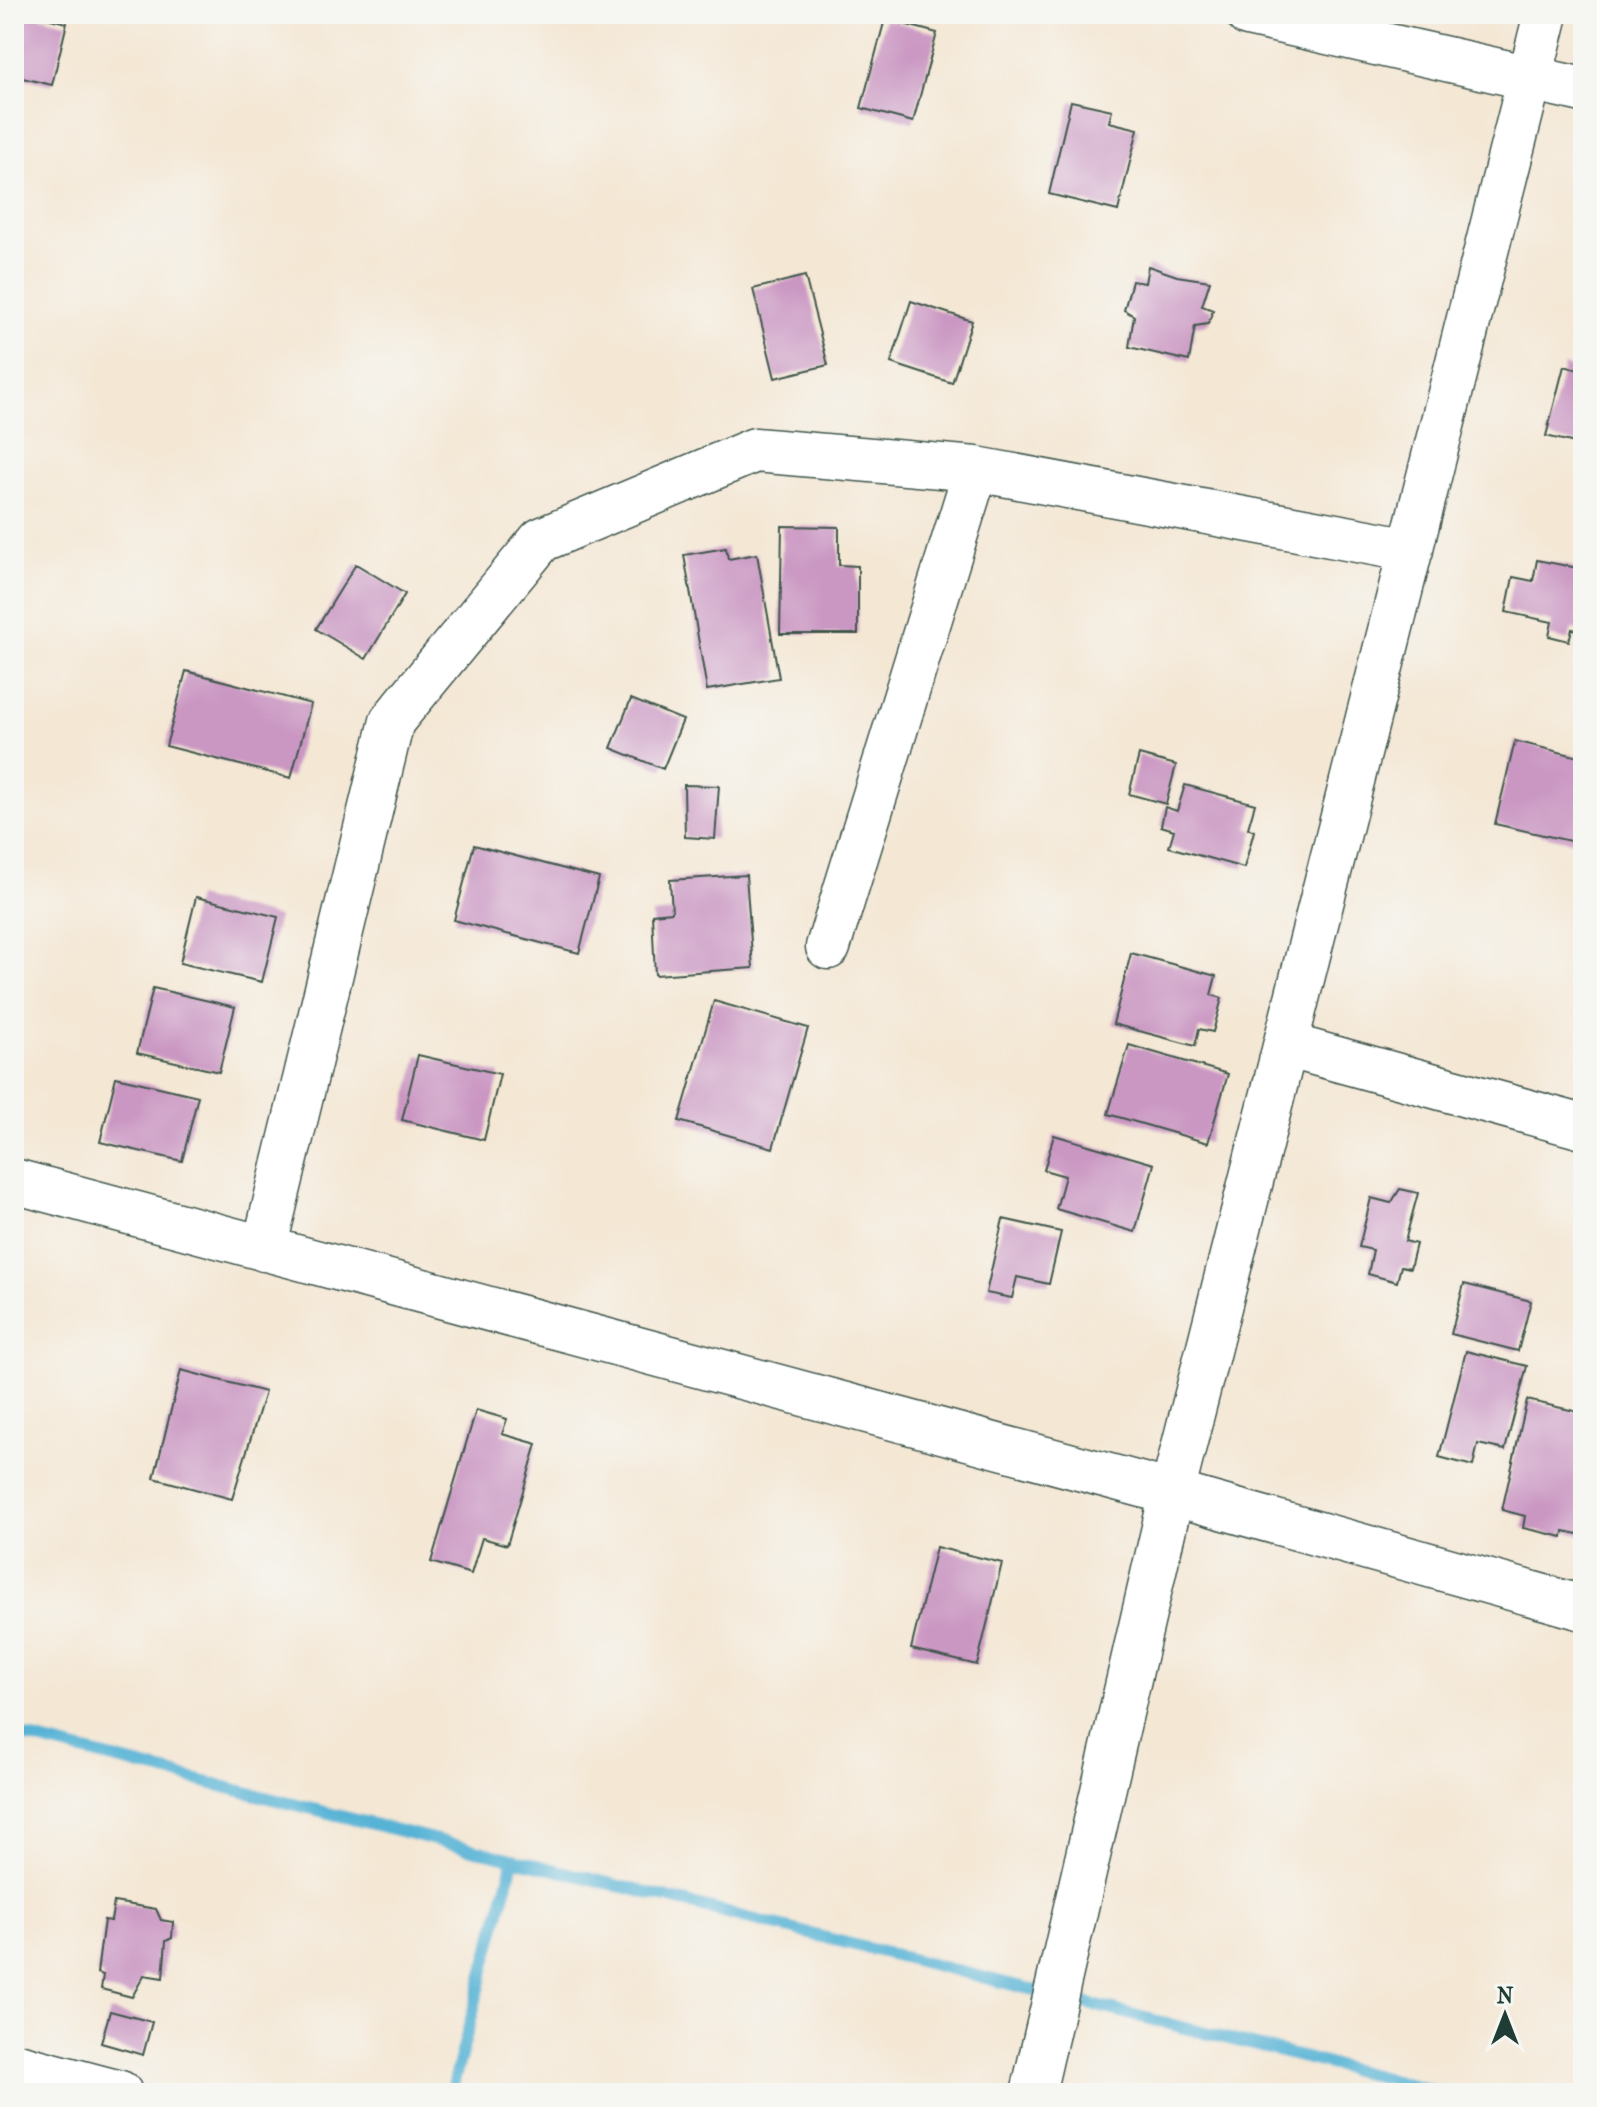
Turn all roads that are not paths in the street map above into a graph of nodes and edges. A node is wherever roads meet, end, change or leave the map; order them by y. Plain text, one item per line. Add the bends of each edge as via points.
1 (1248, 14) edge
2 (1546, 14) edge
3 (1531, 76) junction
4 (1583, 90) edge
5 (976, 469) junction
6 (1411, 550) junction
7 (828, 947) dead end
8 (1286, 1045) junction
9 (1583, 1127) edge
10 (14, 1181) edge
11 (264, 1249) junction
12 (1172, 1493) junction
13 (1583, 1608) edge
14 (14, 2065) edge
15 (120, 2093) edge
16 (1033, 2093) edge

1 - 3 street
2 - 3 street
3 - 4 street
3 - 6 street
5 - 6 street
5 - 7 street
5 - 11 street via 755,450 541,540 392,721
6 - 8 street
8 - 9 street
8 - 12 street
10 - 11 street
11 - 12 street
12 - 13 street
12 - 16 street
14 - 15 street

